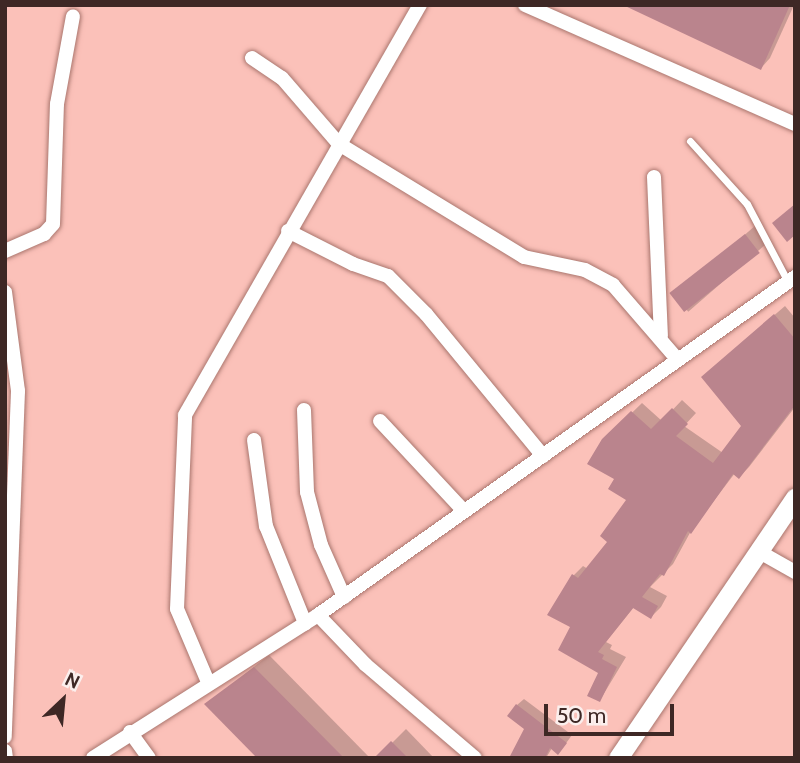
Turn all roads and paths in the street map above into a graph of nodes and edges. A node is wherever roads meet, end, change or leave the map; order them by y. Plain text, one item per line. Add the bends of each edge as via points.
1 (420, 5) edge
2 (526, 5) edge
3 (73, 16) dead end
4 (252, 58) dead end
5 (795, 124) edge
6 (690, 141) dead end
7 (339, 144) junction
8 (654, 177) dead end
9 (288, 231) junction
10 (5, 251) edge
11 (791, 280) edge
12 (5, 292) edge
13 (661, 336) junction
14 (678, 360) junction
15 (304, 410) dead end
16 (380, 421) dead end
17 (254, 440) dead end
18 (543, 456) junction
19 (795, 498) edge
20 (464, 511) junction
21 (758, 551) junction
22 (795, 572) edge
23 (344, 597) junction
24 (311, 619) junction
25 (208, 682) junction
26 (130, 732) junction
27 (5, 737) edge
28 (5, 751) edge
29 (6, 758) edge
30 (93, 758) edge
31 (149, 758) edge
32 (475, 758) edge
33 (618, 758) edge

1 - 7 street
2 - 5 street
3 - 10 street via 57,104 53,224 44,234
4 - 7 street via 282,78
6 - 11 lane via 747,204
7 - 9 street
7 - 13 street via 524,257 585,270 613,285
8 - 13 street
9 - 18 street via 388,276
9 - 25 street via 191,401 182,429 177,609
11 - 14 street
12 - 27 street via 18,391
13 - 14 street
14 - 18 street
15 - 23 street via 307,492 321,545
16 - 20 street
17 - 24 street via 267,526
18 - 20 street
19 - 21 main road
20 - 23 street
21 - 22 street
21 - 33 main road
23 - 24 street
24 - 25 street
24 - 32 street
25 - 26 street
26 - 30 street
26 - 31 street
28 - 29 street

